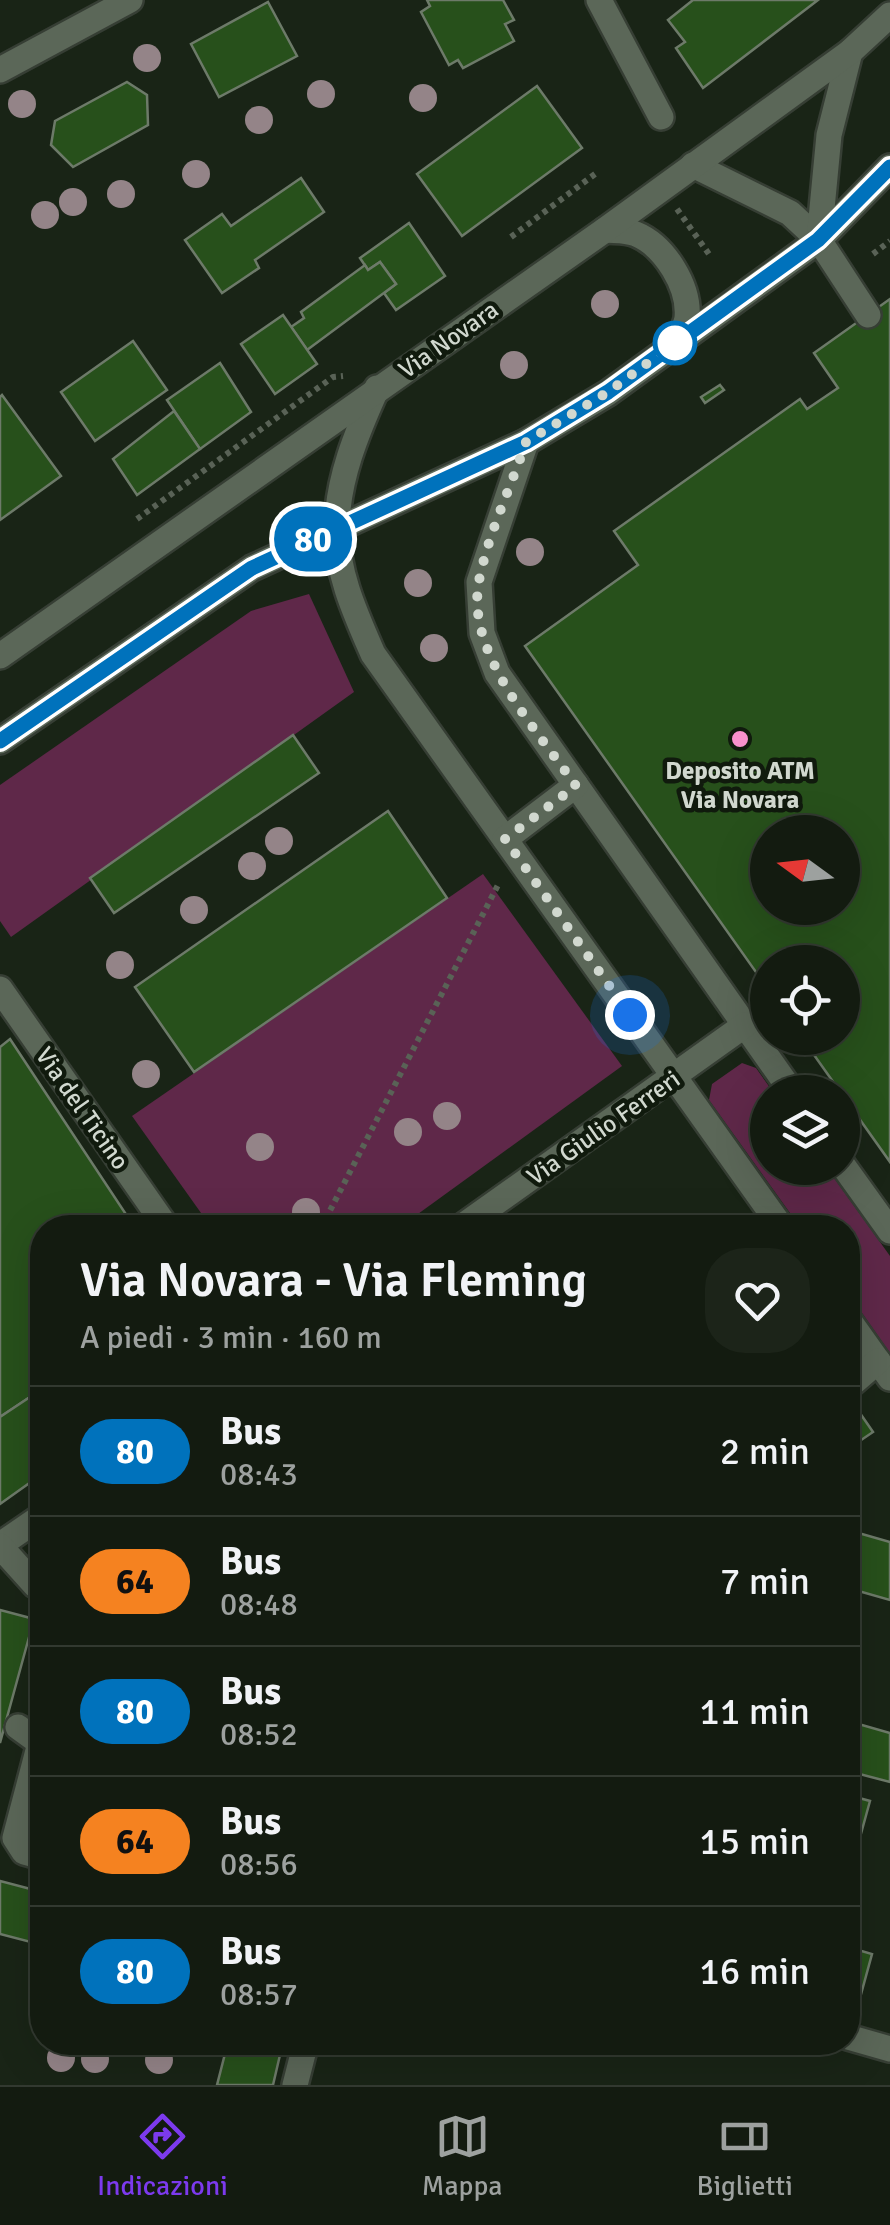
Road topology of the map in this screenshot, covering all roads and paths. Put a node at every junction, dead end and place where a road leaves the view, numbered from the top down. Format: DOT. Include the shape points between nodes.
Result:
graph roads {
  1 [pos="130,0"];
  2 [pos="599,0"];
  3 [pos="890,15"];
  4 [pos="850,52"];
  5 [pos="0,70"];
  6 [pos="661,117"];
  7 [pos="693,165"];
  8 [pos="600,171"];
  9 [pos="888,174"];
  10 [pos="671,200"];
  11 [pos="605,230"];
  12 [pos="511,237"];
  13 [pos="818,240"];
  14 [pos="890,241"];
  15 [pos="874,254"];
  16 [pos="711,257"];
  17 [pos="868,316"];
  18 [pos="679,340"];
  19 [pos="376,388"];
  20 [pos="526,442"];
  21 [pos="337,528"];
  22 [pos="0,656"];
  23 [pos="0,742"];
  24 [pos="576,786"];
  25 [pos="505,839"];
  26 [pos="502,877"];
  27 [pos="0,989"];
  28 [pos="744,1026"];
  29 [pos="780,1075"];
  30 [pos="674,1076"];
  31 [pos="857,1185"];
  32 [pos="158,1215"];
  33 [pos="329,1215"];
  34 [pos="478,1215"];
  35 [pos="773,1215"];
  36 [pos="890,1230"];
  37 [pos="860,1336"];
  38 [pos="884,1370"];
  39 [pos="860,1381"];
  40 [pos="30,1524"];
  41 [pos="0,1545"];
  42 [pos="30,1579"];
  43 [pos="18,1727"];
  44 [pos="30,1736"];
  45 [pos="30,1781"];
  46 [pos="30,1854"];
  47 [pos="860,2040"];
  48 [pos="890,2049"];
  49 [pos="303,2055"];
  50 [pos="296,2085"];
  1 -- 5 [label="street"];
  2 -- 6 [label="street"];
  3 -- 4 [label="street, Via Novara"];
  4 -- 7 [label="street, Via Novara"];
  4 -- 13 [label="street" via="833,116"];
  7 -- 11 [label="street, Via Novara"];
  7 -- 13 [label="street" via="790,213"];
  8 -- 12 [label="path"];
  9 -- 13 [label="street"];
  10 -- 16 [label="path"];
  11 -- 18 [label="street" via="641,236 668,260 684,292 687,318"];
  11 -- 19 [label="street, Via Novara"];
  13 -- 17 [label="street"];
  13 -- 18 [label="street"];
  14 -- 15 [label="path"];
  18 -- 20 [label="street"];
  19 -- 21 [label="street" via="352,445"];
  19 -- 22 [label="street, Via Novara"];
  20 -- 21 [label="street"];
  20 -- 24 [label="street" via="479,582 480,620 498,673"];
  21 -- 23 [label="street" via="252,568"];
  21 -- 25 [label="street" via="345,582 373,654"];
  24 -- 25 [label="street"];
  24 -- 28 [label="street"];
  25 -- 30 [label="street"];
  26 -- 33 [label="path"];
  27 -- 32 [label="street, Via del Ticino"];
  28 -- 29 [label="street"];
  28 -- 30 [label="street, Via Giulio Ferreri"];
  30 -- 34 [label="street, Via Giulio Ferreri"];
  30 -- 35 [label="street"];
  31 -- 36 [label="street"];
  37 -- 38 [label="street"];
  38 -- 39 [label="street"];
  40 -- 41 [label="street"];
  41 -- 42 [label="street"];
  43 -- 44 [label="street"];
  45 -- 46 [label="street" via="15,1838"];
  47 -- 48 [label="street"];
  49 -- 50 [label="street"];
}
